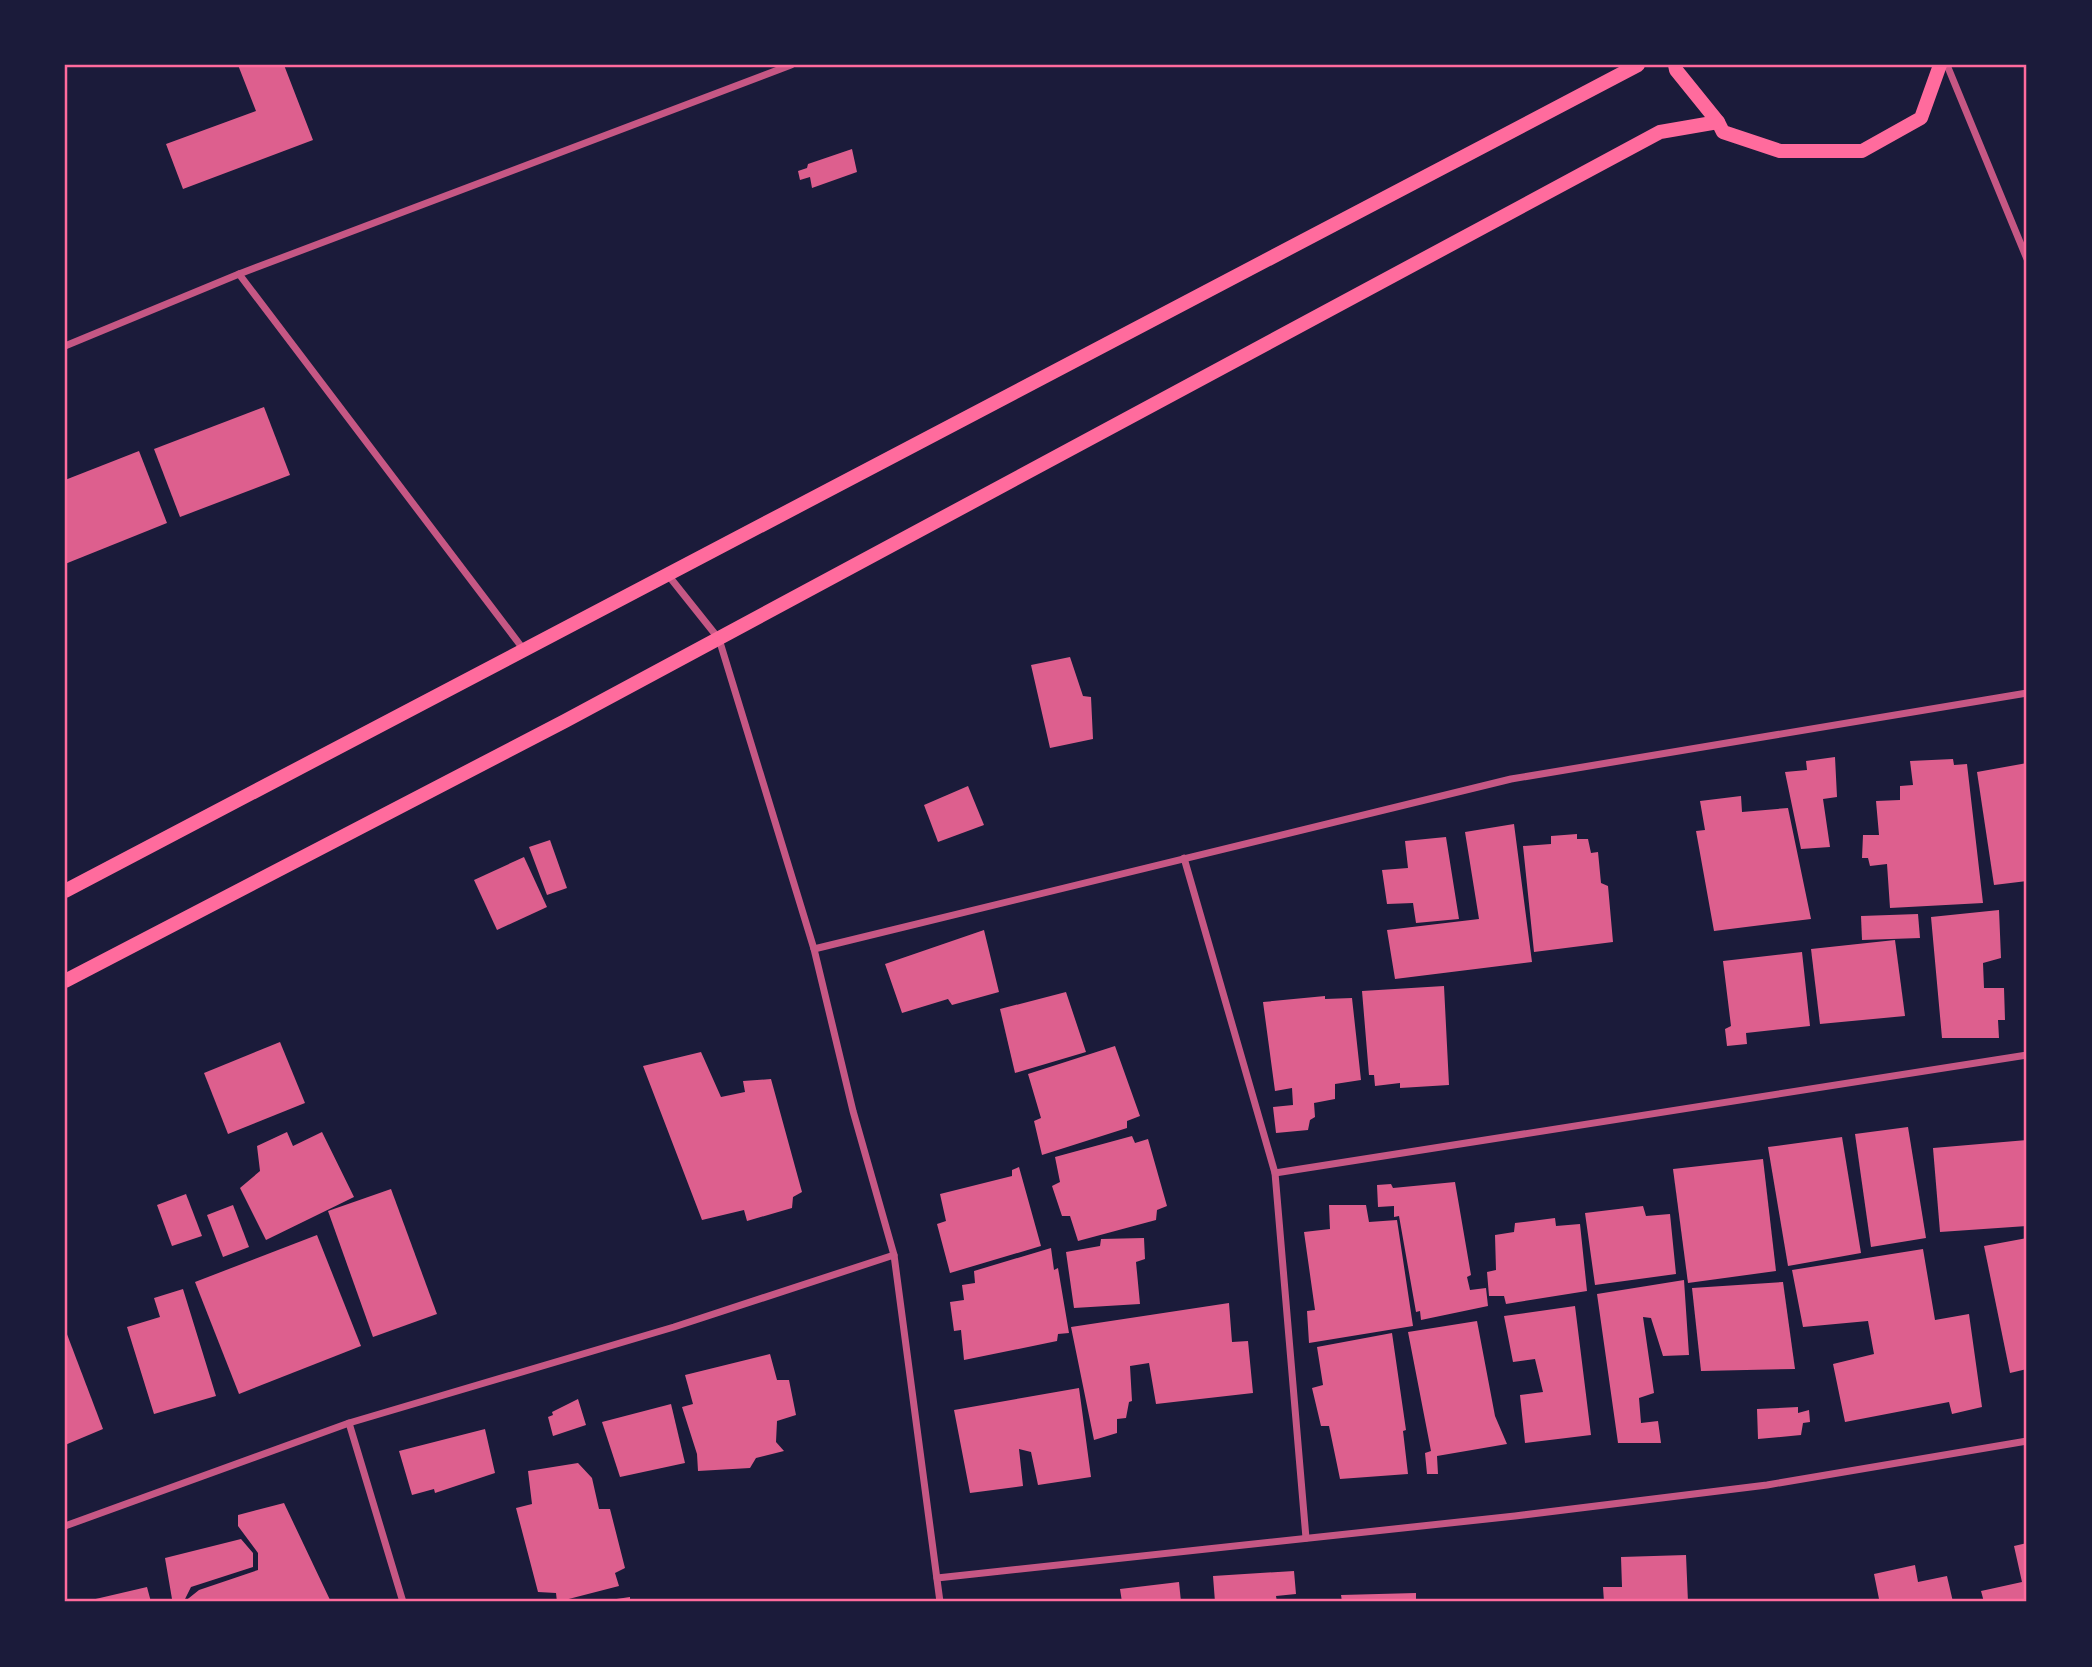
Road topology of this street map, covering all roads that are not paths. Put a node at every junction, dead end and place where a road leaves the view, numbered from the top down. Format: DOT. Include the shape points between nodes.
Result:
graph roads {
  1 [pos="791,65"];
  2 [pos="1638,65"];
  3 [pos="1675,65"];
  4 [pos="1940,65"];
  5 [pos="1947,65"];
  6 [pos="1718,122"];
  7 [pos="2027,259"];
  8 [pos="239,274"];
  9 [pos="65,346"];
  10 [pos="667,575"];
  11 [pos="719,639"];
  12 [pos="524,650"];
  13 [pos="2027,693"];
  14 [pos="1184,858"];
  15 [pos="65,891"];
  16 [pos="814,950"];
  17 [pos="65,981"];
  18 [pos="2027,1055"];
  19 [pos="1275,1173"];
  20 [pos="894,1255"];
  21 [pos="349,1423"];
  22 [pos="2027,1441"];
  23 [pos="65,1526"];
  24 [pos="1306,1538"];
  25 [pos="937,1578"];
  26 [pos="403,1602"];
  27 [pos="940,1602"];
  1 -- 8 [label="street"];
  2 -- 10 [label="main road"];
  3 -- 6 [label="main road"];
  4 -- 6 [label="main road" via="1921,118 1862,151 1780,151 1723,132"];
  5 -- 7 [label="street"];
  6 -- 11 [label="main road" via="1660,132"];
  8 -- 9 [label="street"];
  8 -- 12 [label="street"];
  10 -- 11 [label="street"];
  10 -- 12 [label="main road"];
  11 -- 16 [label="street"];
  11 -- 17 [label="main road"];
  12 -- 15 [label="main road"];
  13 -- 14 [label="street" via="1511,779"];
  14 -- 16 [label="street"];
  14 -- 19 [label="street"];
  16 -- 20 [label="street"];
  18 -- 19 [label="street"];
  19 -- 24 [label="street"];
  20 -- 21 [label="street" via="674,1327"];
  20 -- 25 [label="street"];
  21 -- 23 [label="street"];
  21 -- 26 [label="street"];
  22 -- 24 [label="street" via="1767,1485"];
  24 -- 25 [label="street"];
  25 -- 27 [label="street"];
}
